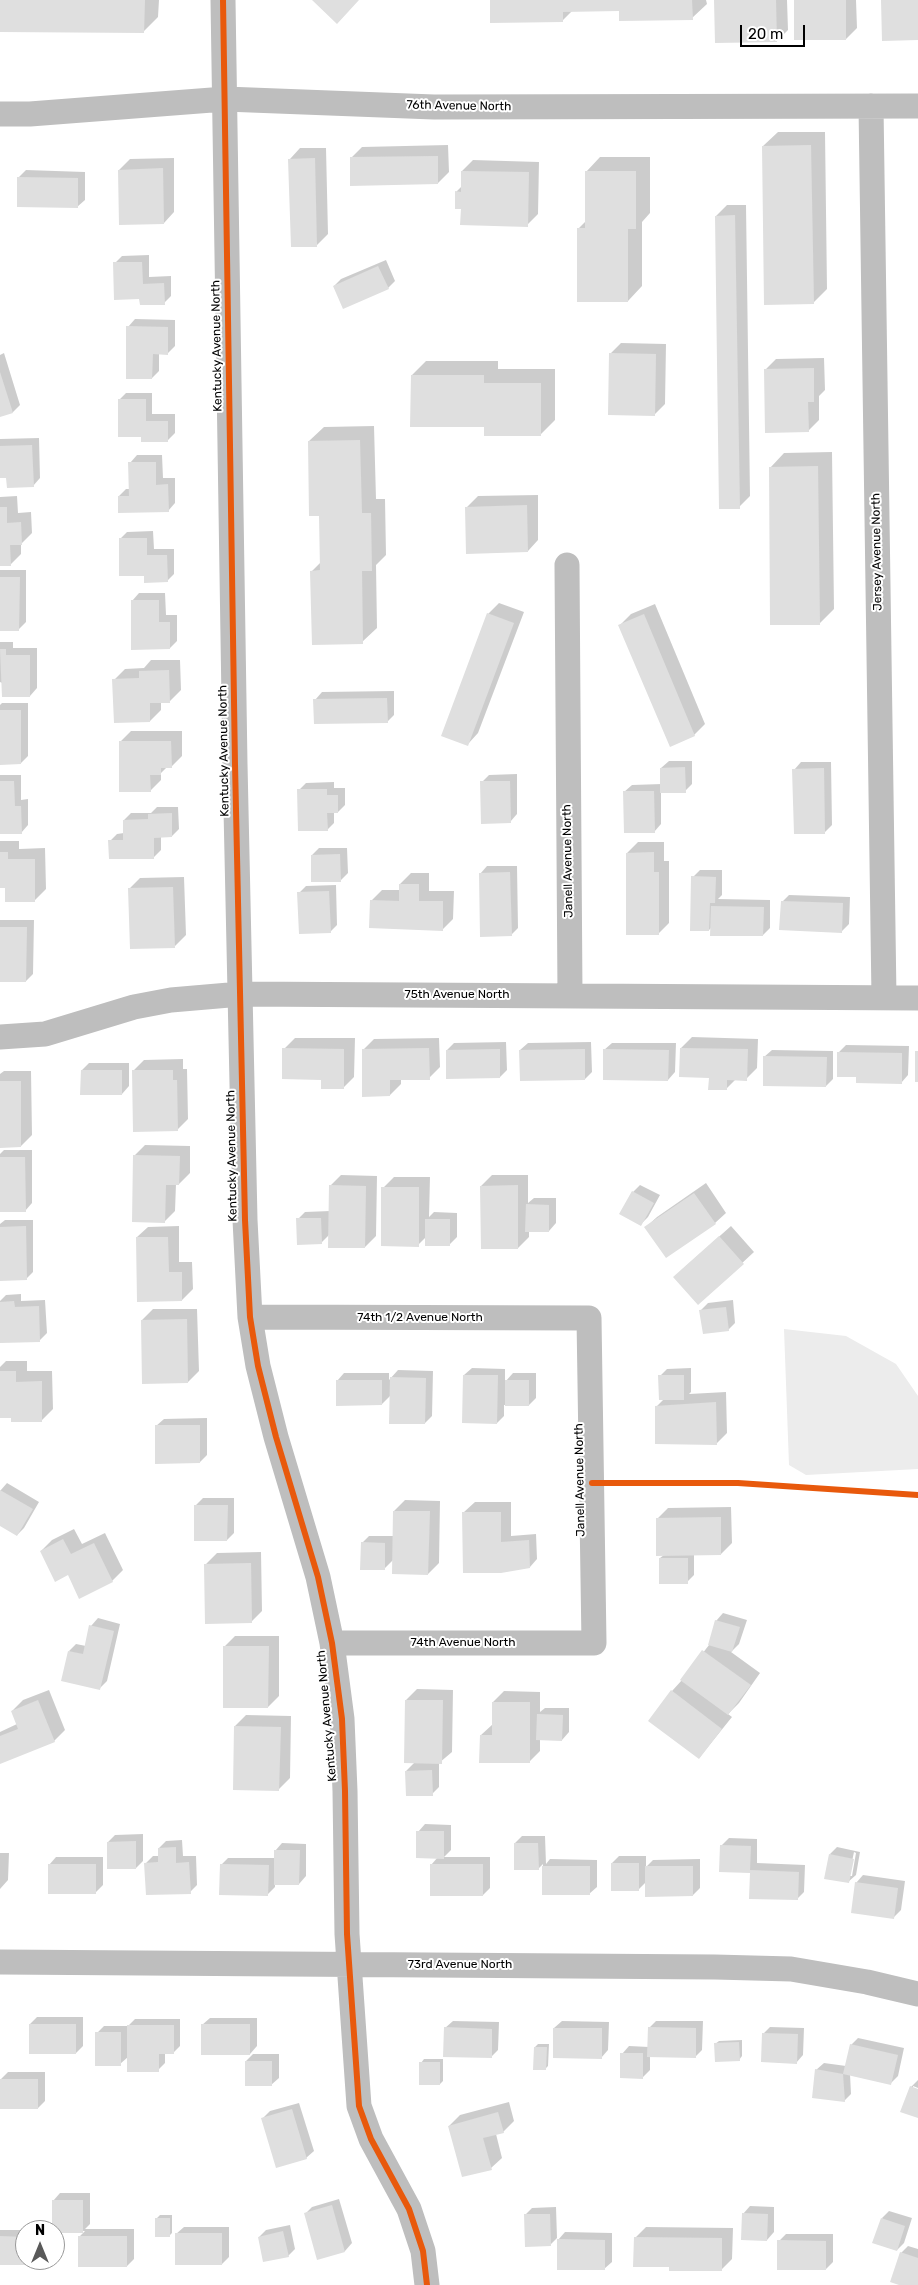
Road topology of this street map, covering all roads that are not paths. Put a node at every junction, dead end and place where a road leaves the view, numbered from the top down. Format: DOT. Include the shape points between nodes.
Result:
graph roads {
  1 [pos="223,0"];
  2 [pos="225,99"];
  3 [pos="871,106"];
  4 [pos="918,106"];
  5 [pos="0,114"];
  6 [pos="567,565"];
  7 [pos="241,994"];
  8 [pos="570,995"];
  9 [pos="884,998"];
  10 [pos="918,998"];
  11 [pos="0,1036"];
  12 [pos="250,1317"];
  13 [pos="590,1318"];
  14 [pos="332,1642"];
  15 [pos="594,1642"];
  16 [pos="0,1962"];
  17 [pos="350,1964"];
  18 [pos="918,1994"];
  19 [pos="427,2285"];
  1 -- 2 [label="street, Kentucky Avenue North"];
  2 -- 3 [label="street, 76th Avenue North" via="434,107"];
  2 -- 5 [label="street, 76th Avenue North"];
  2 -- 7 [label="street, Kentucky Avenue North"];
  3 -- 4 [label="street, 76th Avenue North"];
  3 -- 9 [label="street, Jersey Avenue North"];
  6 -- 8 [label="street, Janell Avenue North"];
  7 -- 8 [label="street, 75th Avenue North"];
  7 -- 11 [label="street, 75th Avenue North" via="171,1000 45,1034"];
  7 -- 12 [label="street, Kentucky Avenue North"];
  8 -- 9 [label="street, 75th Avenue North"];
  9 -- 10 [label="street, 75th Avenue North"];
  12 -- 13 [label="street, 74th 1/2 Avenue North"];
  12 -- 14 [label="street, Kentucky Avenue North" via="258,1366 318,1576"];
  13 -- 15 [label="street, Janell Avenue North"];
  14 -- 15 [label="street, 74th Avenue North"];
  14 -- 17 [label="street, Kentucky Avenue North" via="342,1728"];
  16 -- 17 [label="street, 73rd Avenue North"];
  17 -- 18 [label="street, 73rd Avenue North" via="791,1969"];
  17 -- 19 [label="street, Kentucky Avenue North" via="359,2106 370,2139 409,2209 423,2251"];
}
